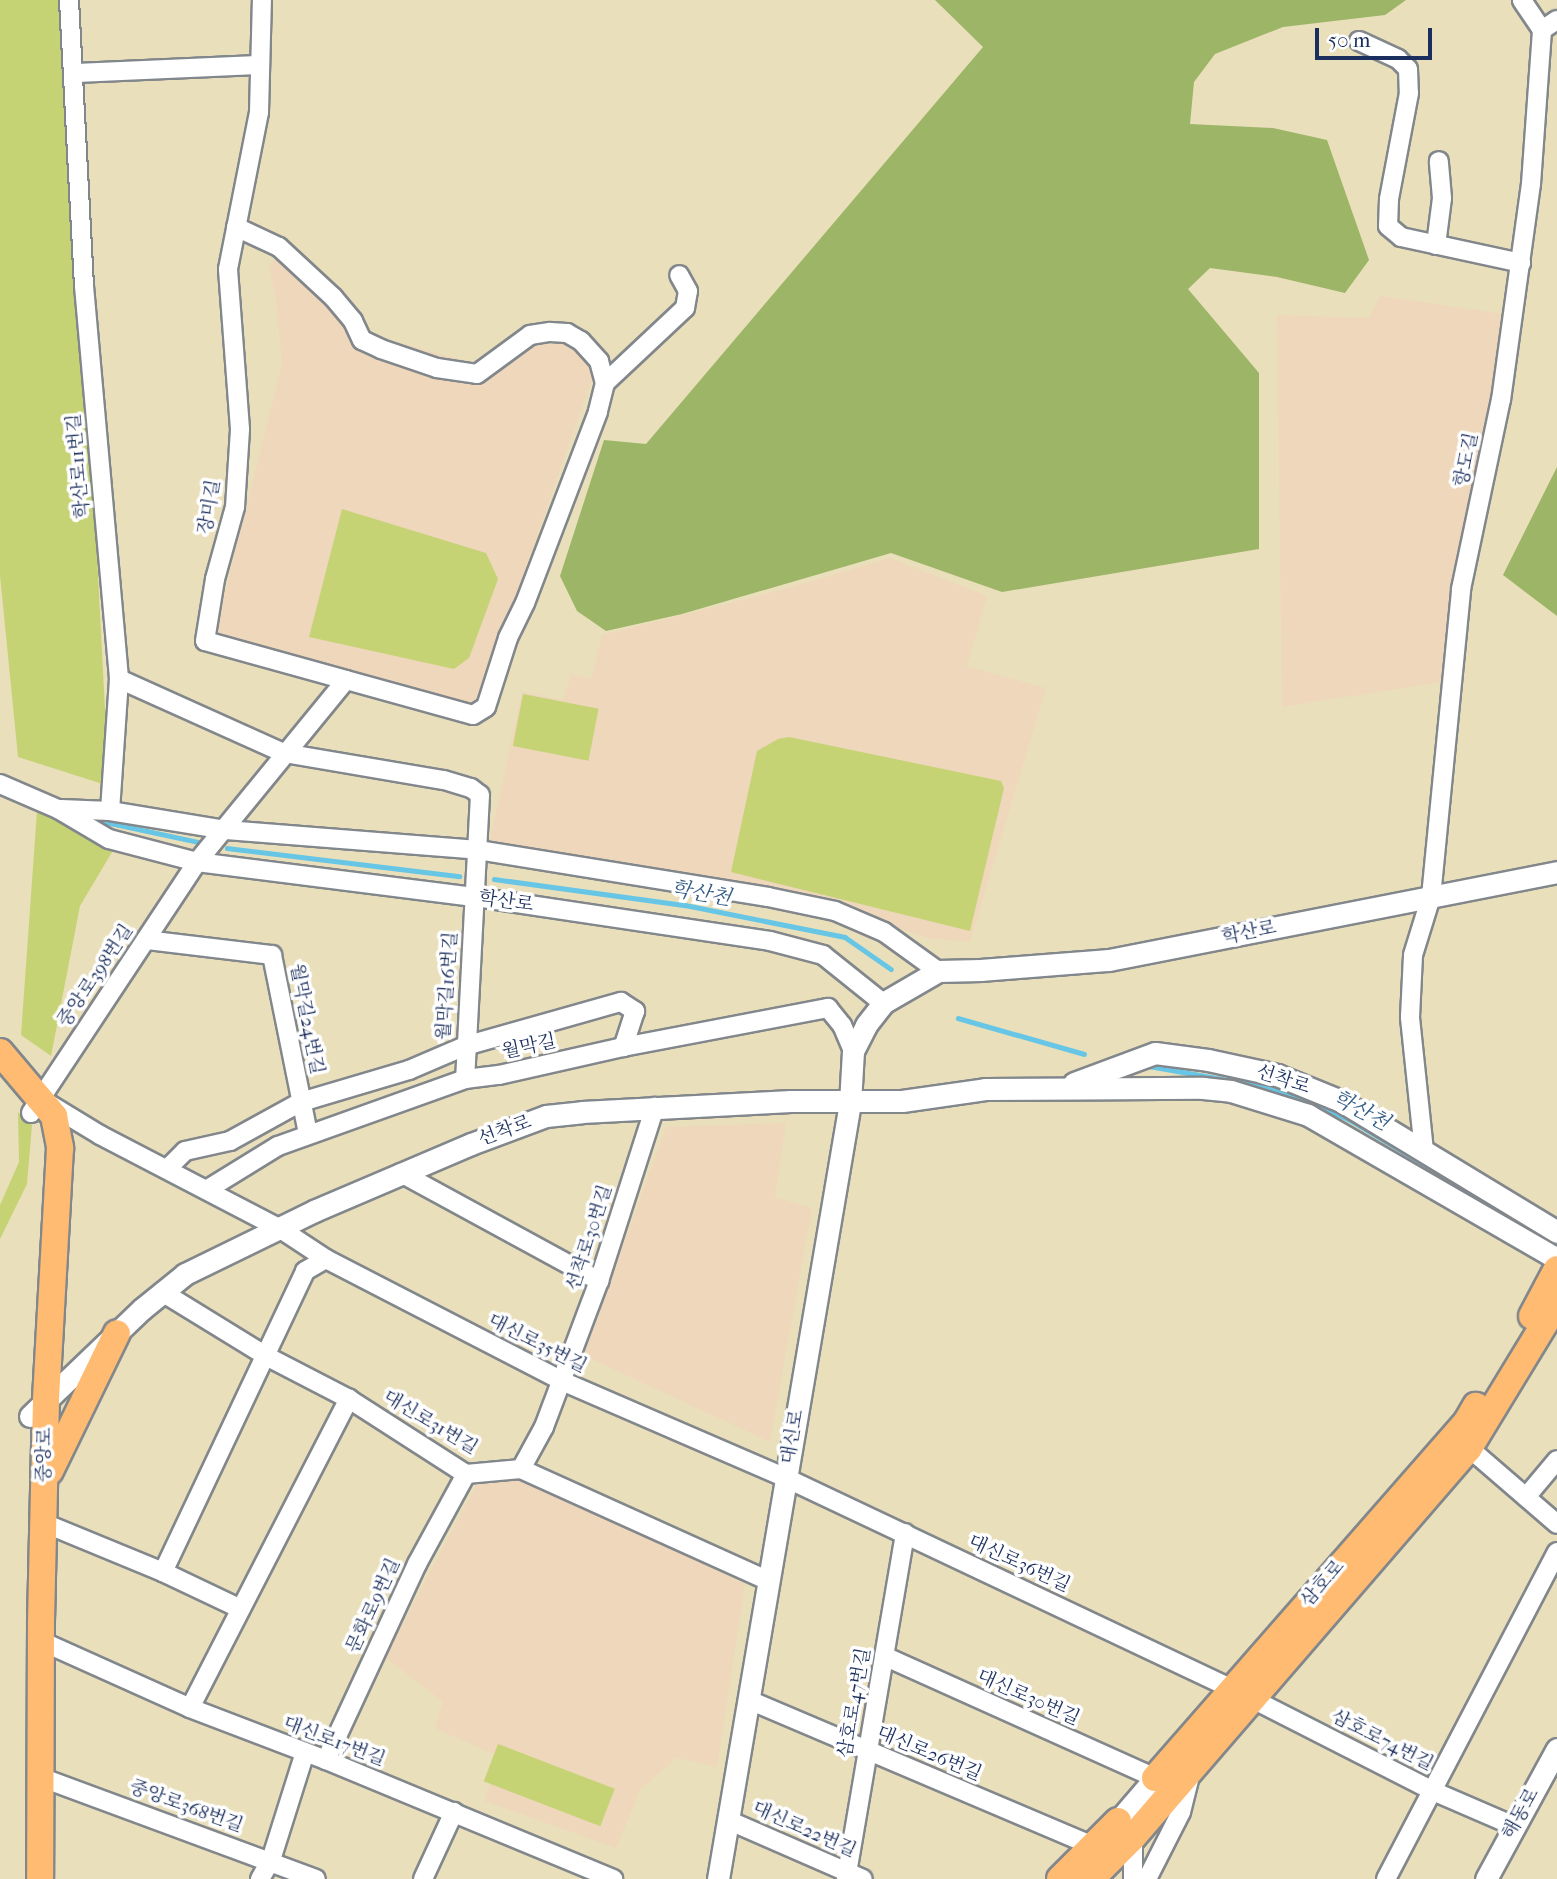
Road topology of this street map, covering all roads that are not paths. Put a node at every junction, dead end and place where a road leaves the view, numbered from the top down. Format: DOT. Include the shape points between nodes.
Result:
graph roads {
  1 [pos="69,0"];
  2 [pos="261,0"];
  3 [pos="1522,0"];
  4 [pos="1557,20"];
  5 [pos="1542,30"];
  6 [pos="1359,41"];
  7 [pos="260,65"];
  8 [pos="74,74"];
  9 [pos="1439,160"];
  10 [pos="236,227"];
  11 [pos="1436,245"];
  12 [pos="1521,263"];
  13 [pos="679,275"];
  14 [pos="605,383"];
  15 [pos="119,679"];
  16 [pos="346,680"];
  17 [pos="284,753"];
  18 [pos="0,784"];
  19 [pos="58,808"];
  20 [pos="110,811"];
  21 [pos="226,830"];
  22 [pos="478,850"];
  23 [pos="197,862"];
  24 [pos="1557,872"];
  25 [pos="476,897"];
  26 [pos="1431,897"];
  27 [pos="146,940"];
  28 [pos="937,971"];
  29 [pos="883,1003"];
  30 [pos="465,1046"];
  31 [pos="623,1047"];
  32 [pos="853,1051"];
  33 [pos="0,1052"];
  34 [pos="0,1079"];
  35 [pos="465,1079"];
  36 [pos="1062,1087"];
  37 [pos="301,1102"];
  38 [pos="850,1103"];
  39 [pos="35,1106"];
  40 [pos="655,1107"];
  41 [pos="308,1133"];
  42 [pos="1424,1151"];
  43 [pos="169,1168"];
  44 [pos="401,1173"];
  45 [pos="208,1189"];
  46 [pos="279,1228"];
  47 [pos="1557,1232"];
  48 [pos="326,1259"];
  49 [pos="1557,1259"];
  50 [pos="1557,1269"];
  51 [pos="599,1281"];
  52 [pos="162,1292"];
  53 [pos="1557,1303"];
  54 [pos="117,1333"];
  55 [pos="266,1356"];
  56 [pos="562,1381"];
  57 [pos="349,1398"];
  58 [pos="38,1409"];
  59 [pos="1469,1448"];
  60 [pos="1557,1460"];
  61 [pos="521,1469"];
  62 [pos="466,1474"];
  63 [pos="786,1478"];
  64 [pos="45,1482"];
  65 [pos="1526,1497"];
  66 [pos="44,1522"];
  67 [pos="1557,1524"];
  68 [pos="905,1533"];
  69 [pos="1557,1552"];
  70 [pos="163,1572"];
  71 [pos="769,1581"];
  72 [pos="241,1609"];
  73 [pos="41,1641"];
  74 [pos="884,1656"];
  75 [pos="1243,1694"];
  76 [pos="748,1700"];
  77 [pos="190,1708"];
  78 [pos="1557,1749"];
  79 [pos="868,1751"];
  80 [pos="304,1752"];
  81 [pos="326,1760"];
  82 [pos="1192,1768"];
  83 [pos="40,1777"];
  84 [pos="1155,1778"];
  85 [pos="1433,1790"];
  86 [pos="454,1812"];
  87 [pos="728,1820"];
  88 [pos="1514,1826"];
  89 [pos="1125,1829"];
  90 [pos="1093,1846"];
  91 [pos="271,1860"];
  92 [pos="585,1874"];
  93 [pos="852,1877"];
  94 [pos="1145,1878"];
  95 [pos="26,1879"];
  96 [pos="40,1879"];
  97 [pos="260,1879"];
  98 [pos="316,1879"];
  99 [pos="423,1879"];
  100 [pos="613,1879"];
  101 [pos="718,1879"];
  102 [pos="1060,1879"];
  103 [pos="1091,1879"];
  104 [pos="1386,1879"];
  105 [pos="1486,1879"];
  1 -- 8 [label="street, 학산로11번길"];
  2 -- 7 [label="street, 장미길"];
  3 -- 5 [label="street"];
  4 -- 5 [label="street"];
  5 -- 12 [label="street, 항도길"];
  6 -- 11 [label="street" via="1398,59 1408,69 1409,93 1388,226 1401,237"];
  7 -- 8 [label="street"];
  7 -- 10 [label="street, 장미길" via="259,112"];
  8 -- 15 [label="street, 학산로11번길" via="85,286"];
  9 -- 11 [label="street" via="1442,198"];
  10 -- 14 [label="street" via="289,255 333,297 362,340 381,349 437,368 477,374 530,335 567,333 599,361"];
  10 -- 16 [label="street, 장미길" via="228,268 240,429 234,507 205,641"];
  11 -- 12 [label="street"];
  12 -- 26 [label="street, 항도길" via="1501,400 1461,589"];
  13 -- 14 [label="street" via="688,291 685,308"];
  14 -- 16 [label="street" via="486,706 473,715"];
  15 -- 17 [label="street"];
  15 -- 20 [label="street, 학산로11번길"];
  16 -- 17 [label="street"];
  17 -- 21 [label="street"];
  17 -- 22 [label="street, 월막길16번길" via="471,788 480,795"];
  18 -- 19 [label="street, 학산로"];
  19 -- 20 [label="street, 학산로"];
  19 -- 23 [label="street, 학산로" via="109,839"];
  20 -- 21 [label="street, 학산로"];
  21 -- 22 [label="street, 학산로"];
  21 -- 23 [label="street"];
  22 -- 25 [label="street, 월막길16번길"];
  22 -- 28 [label="street, 학산로" via="835,911 884,932"];
  23 -- 25 [label="street, 학산로"];
  23 -- 27 [label="street, 중앙로398번길"];
  24 -- 26 [label="street, 학산로"];
  25 -- 29 [label="street, 학산로" via="770,941 823,955"];
  25 -- 30 [label="street, 월막길16번길"];
  26 -- 28 [label="street, 학산로" via="1109,960"];
  26 -- 42 [label="street, 항도길" via="1413,955 1411,1005"];
  27 -- 37 [label="street, 월막길24번길" via="272,955"];
  27 -- 39 [label="street, 중앙로398번길"];
  28 -- 29 [label="street"];
  29 -- 32 [label="street, 대신로"];
  30 -- 31 [label="street" via="621,1002 635,1011"];
  30 -- 35 [label="street, 월막길16번길"];
  30 -- 37 [label="street" via="409,1070"];
  31 -- 32 [label="street, 월막길" via="828,1008 842,1025"];
  31 -- 35 [label="street, 월막길"];
  32 -- 38 [label="street, 대신로"];
  33 -- 39 [label="main road, 중앙로"];
  34 -- 39 [label="main road, 중앙로"];
  35 -- 41 [label="street, 월막길"];
  36 -- 38 [label="street, 선착로" via="985,1089"];
  36 -- 42 [label="street, 선착로" via="1155,1053 1208,1060 1277,1075 1341,1101"];
  36 -- 49 [label="street, 선착로" via="1231,1091 1308,1115"];
  37 -- 41 [label="street, 월막길24번길"];
  37 -- 43 [label="street" via="230,1141 185,1152"];
  38 -- 40 [label="street, 선착로"];
  38 -- 63 [label="street, 대신로"];
  39 -- 43 [label="street, 대신로35번길"];
  39 -- 58 [label="main road, 중앙로" via="48,1154"];
  40 -- 44 [label="street, 선착로" via="547,1116"];
  40 -- 51 [label="street, 선착로30번길"];
  41 -- 45 [label="street, 월막길"];
  42 -- 47 [label="street, 선착로"];
  43 -- 45 [label="street, 대신로35번길"];
  44 -- 46 [label="street, 선착로"];
  44 -- 51 [label="street"];
  45 -- 46 [label="street, 대신로35번길"];
  46 -- 48 [label="street, 대신로35번길"];
  46 -- 52 [label="street, 선착로" via="185,1274"];
  48 -- 55 [label="street" via="305,1271"];
  48 -- 56 [label="street, 대신로35번길"];
  50 -- 75 [label="main road, 삼호로" via="1466,1423"];
  51 -- 56 [label="street, 선착로30번길"];
  52 -- 54 [label="street, 선착로"];
  52 -- 55 [label="street, 대신로31번길"];
  53 -- 59 [label="main road, 삼호로"];
  54 -- 58 [label="street, 선착로"];
  54 -- 64 [label="main road"];
  55 -- 57 [label="street, 대신로31번길"];
  55 -- 70 [label="street"];
  56 -- 61 [label="street, 선착로30번길"];
  56 -- 63 [label="street, 대신로35번길"];
  57 -- 62 [label="street, 대신로31번길"];
  57 -- 72 [label="street"];
  58 -- 64 [label="main road, 중앙로"];
  58 -- 95 [label="main road, 중앙로"];
  59 -- 65 [label="street"];
  59 -- 75 [label="main road, 삼호로"];
  60 -- 65 [label="street"];
  61 -- 62 [label="street, 대신로31번길"];
  61 -- 71 [label="street, 대신로31번길"];
  62 -- 81 [label="street, 문화로9번길" via="417,1564"];
  63 -- 68 [label="street, 대신로36번길"];
  63 -- 71 [label="street, 대신로"];
  64 -- 66 [label="main road, 중앙로"];
  65 -- 67 [label="street"];
  66 -- 70 [label="street"];
  66 -- 73 [label="main road, 중앙로"];
  68 -- 74 [label="street, 삼호로47번길"];
  68 -- 75 [label="street, 대신로36번길"];
  69 -- 85 [label="street"];
  70 -- 72 [label="street"];
  71 -- 76 [label="street, 대신로"];
  72 -- 77 [label="street"];
  73 -- 77 [label="street, 대신로17번길"];
  73 -- 83 [label="main road, 중앙로"];
  74 -- 79 [label="street, 삼호로47번길"];
  74 -- 84 [label="street, 대신로30번길"];
  75 -- 82 [label="main road, 삼호로"];
  75 -- 84 [label="main road, 삼호로"];
  75 -- 85 [label="street, 삼호로74번길"];
  76 -- 79 [label="street, 대신로26번길"];
  76 -- 87 [label="street, 대신로"];
  77 -- 80 [label="street, 대신로17번길"];
  78 -- 88 [label="street, 해동로"];
  79 -- 90 [label="street, 대신로26번길"];
  79 -- 93 [label="street, 삼호로47번길"];
  80 -- 81 [label="street, 대신로17번길"];
  80 -- 91 [label="street"];
  81 -- 86 [label="street, 대신로17번길"];
  82 -- 89 [label="main road, 삼호로"];
  82 -- 94 [label="street" via="1181,1812"];
  83 -- 91 [label="street, 중앙로368번길"];
  83 -- 96 [label="main road, 중앙로"];
  84 -- 89 [label="street, 삼호로"];
  85 -- 88 [label="street, 삼호로74번길"];
  85 -- 104 [label="street"];
  86 -- 92 [label="street, 대신로17번길"];
  86 -- 99 [label="street"];
  87 -- 93 [label="street, 대신로22번길"];
  87 -- 101 [label="street, 대신로"];
  88 -- 105 [label="street, 해동로"];
  89 -- 90 [label="main road, 삼호로"];
  89 -- 94 [label="street"];
  89 -- 103 [label="main road, 삼호로"];
  90 -- 102 [label="main road, 삼호로"];
  91 -- 97 [label="street"];
  91 -- 98 [label="street, 중앙로368번길"];
  92 -- 100 [label="street, 대신로17번길"];
}
